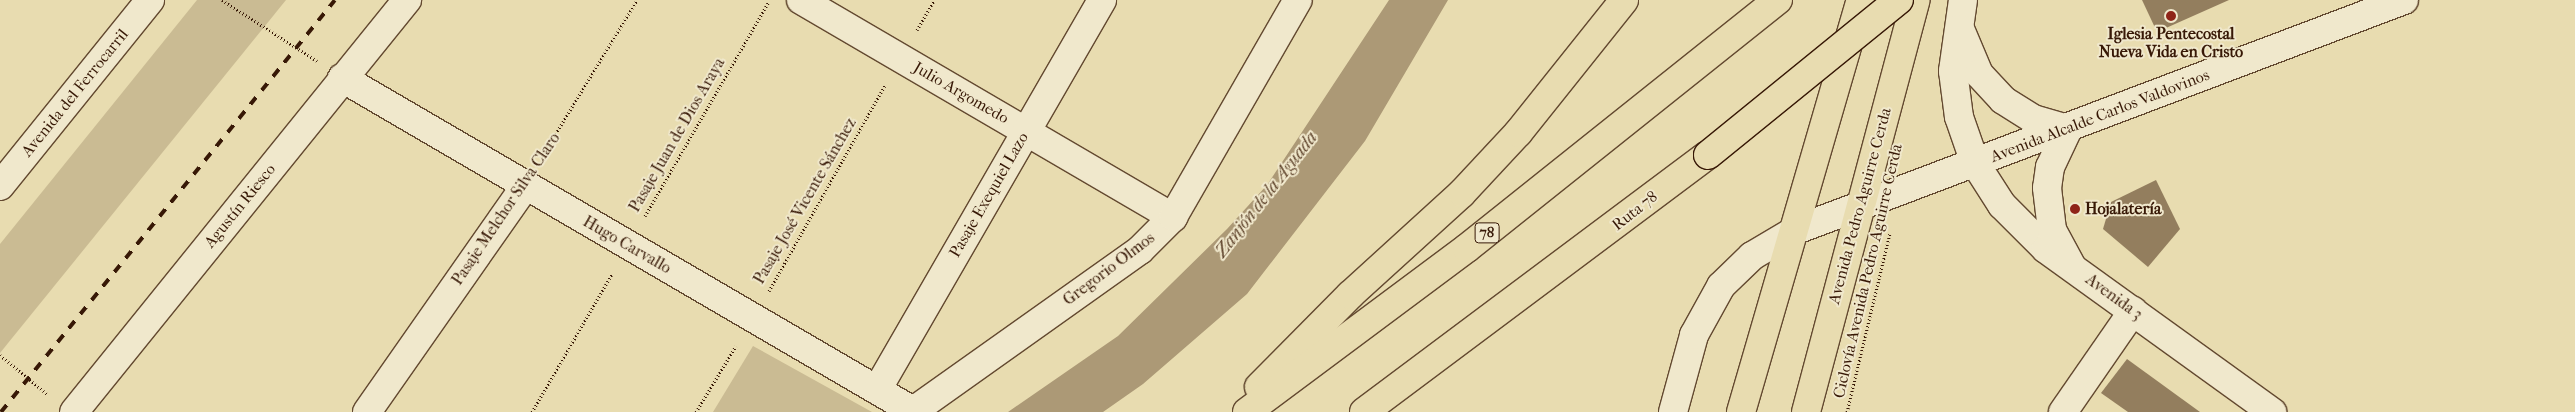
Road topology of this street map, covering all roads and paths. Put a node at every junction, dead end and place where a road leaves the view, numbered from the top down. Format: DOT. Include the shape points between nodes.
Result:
graph roads {
  1 [pos="150,0"];
  2 [pos="222,0"];
  3 [pos="406,0"];
  4 [pos="637,0"];
  5 [pos="769,0"];
  6 [pos="801,0"];
  7 [pos="934,0"];
  8 [pos="1102,0"];
  9 [pos="1298,0"];
  10 [pos="1624,0"];
  11 [pos="1778,0"];
  12 [pos="1861,0"];
  13 [pos="1899,0"];
  14 [pos="1916,0"];
  15 [pos="2404,0"];
  16 [pos="1961,12"];
  17 [pos="901,58"];
  18 [pos="342,78"];
  19 [pos="2068,129"];
  20 [pos="1026,131"];
  21 [pos="1976,163"];
  22 [pos="0,186"];
  23 [pos="524,186"];
  24 [pos="1900,191"];
  25 [pos="1858,206"];
  26 [pos="1173,217"];
  27 [pos="1796,230"];
  28 [pos="628,245"];
  29 [pos="2072,267"];
  30 [pos="2133,311"];
  31 [pos="753,318"];
  32 [pos="0,355"];
  33 [pos="877,390"];
  34 [pos="65,406"];
  35 [pos="912,411"];
  36 [pos="367,412"];
  37 [pos="532,412"];
  38 [pos="696,412"];
  39 [pos="1237,412"];
  40 [pos="1247,412"];
  41 [pos="1364,412"];
  42 [pos="1673,412"];
  43 [pos="1741,412"];
  44 [pos="1806,412"];
  45 [pos="1847,412"];
  46 [pos="2063,412"];
  47 [pos="2272,412"];
  1 -- 22 [label="street, Avenida del Ferrocarril"];
  2 -- 18 [label="path"];
  3 -- 18 [label="street, Agustín Riesco"];
  4 -- 23 [label="path, Pasaje Melchor Silva Claro"];
  5 -- 28 [label="path, Pasaje Juan de Dios Araya"];
  6 -- 17 [label="street, Julio Argomedo"];
  7 -- 17 [label="path, Pasaje José Vicente Sánchez"];
  8 -- 20 [label="street, Pasaje Exequiel Lazo"];
  9 -- 26 [label="street, Gregorio Olmos"];
  10 -- 39 [label="main road" via="1566,76 1468,186 1315,330"];
  11 -- 40 [label="main road, 78" via="1475,242"];
  12 -- 27 [label="main road"];
  13 -- 41 [label="main road, Ruta 78, bridge" via="1708,155"];
  14 -- 25 [label="main road, Avenida Pedro Aguirre Cerda"];
  15 -- 19 [label="street, Avenida Alcalde Carlos Valdovinos"];
  16 -- 19 [label="street" via="1979,74 2003,100 2033,119"];
  16 -- 21 [label="street, Avenida 3" via="1954,94"];
  17 -- 20 [label="street, Julio Argomedo"];
  17 -- 31 [label="path, Pasaje José Vicente Sánchez"];
  18 -- 23 [label="street, Hugo Carvallo"];
  18 -- 34 [label="street, Agustín Riesco"];
  19 -- 21 [label="street, Avenida Alcalde Carlos Valdovinos"];
  19 -- 29 [label="street" via="2050,167 2047,188 2052,230"];
  20 -- 26 [label="street, Julio Argomedo"];
  20 -- 33 [label="street, Pasaje Exequiel Lazo"];
  21 -- 24 [label="street, Avenida Alcalde Carlos Valdovinos"];
  21 -- 29 [label="street, Avenida 3" via="2002,205 2023,229"];
  23 -- 28 [label="street, Hugo Carvallo"];
  23 -- 36 [label="street, Pasaje Melchor Silva Claro"];
  24 -- 25 [label="street, Avenida Alcalde Carlos Valdovinos"];
  24 -- 45 [label="path, Ciclovía Avenida Pedro Aguirre Cerda"];
  25 -- 27 [label="street, Avenida Alcalde Carlos Valdovinos"];
  25 -- 44 [label="main road, Avenida Pedro Aguirre Cerda"];
  26 -- 35 [label="street, Gregorio Olmos" via="1140,250"];
  27 -- 42 [label="street" via="1752,256 1721,286 1694,335"];
  27 -- 43 [label="main road"];
  28 -- 31 [label="street, Hugo Carvallo"];
  28 -- 37 [label="path, Pasaje Juan de Dios Araya"];
  29 -- 30 [label="street, Avenida 3"];
  30 -- 46 [label="street"];
  30 -- 47 [label="street, Avenida 3"];
  31 -- 33 [label="street, Hugo Carvallo"];
  31 -- 38 [label="path, Pasaje José Vicente Sánchez"];
  32 -- 34 [label="path"];
  33 -- 35 [label="street, Hugo Carvallo"];
}
